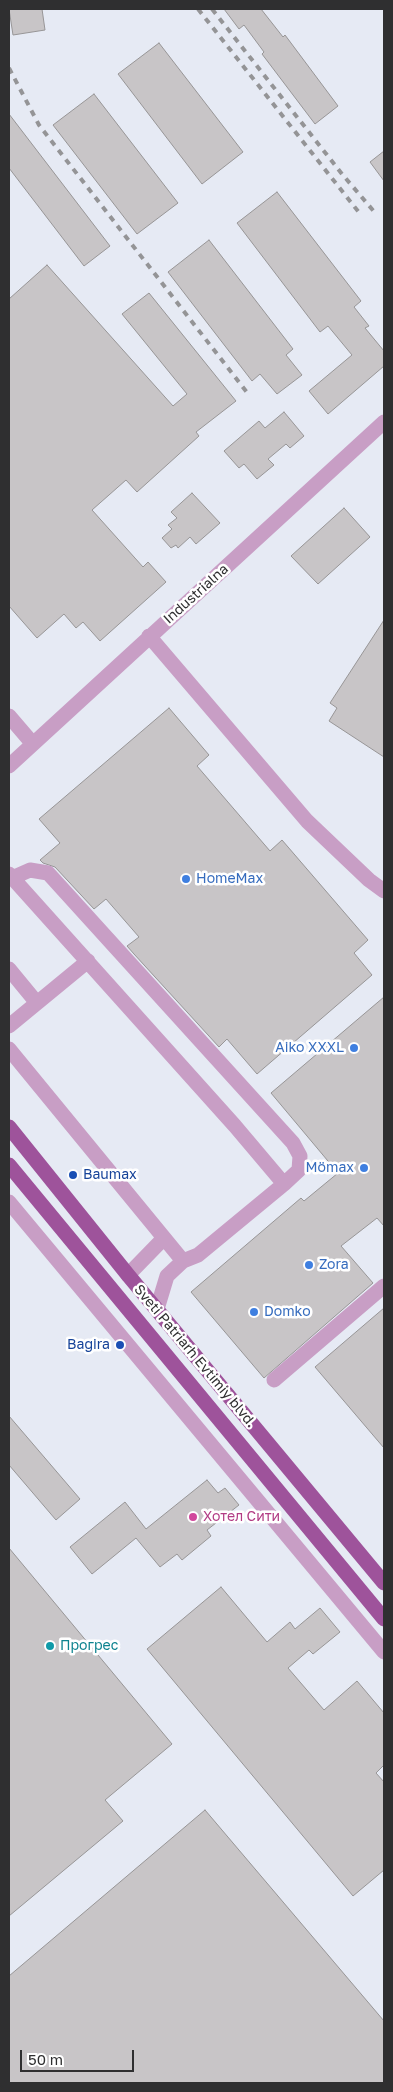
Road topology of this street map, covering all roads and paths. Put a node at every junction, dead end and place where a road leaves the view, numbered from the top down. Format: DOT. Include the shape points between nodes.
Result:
graph roads {
  1 [pos="384,422"];
  2 [pos="149,636"];
  3 [pos="9,716"];
  4 [pos="33,744"];
  5 [pos="9,766"];
  6 [pos="11,876"];
  7 [pos="384,891"];
  8 [pos="88,961"];
  9 [pos="9,969"];
  10 [pos="37,1003"];
  11 [pos="9,1026"];
  12 [pos="9,1049"];
  13 [pos="9,1127"];
  14 [pos="9,1165"];
  15 [pos="284,1184"];
  16 [pos="9,1202"];
  17 [pos="164,1238"];
  18 [pos="183,1261"];
  19 [pos="128,1275"];
  20 [pos="384,1286"];
  21 [pos="157,1310"];
  22 [pos="274,1380"];
  23 [pos="384,1583"];
  24 [pos="384,1619"];
  25 [pos="384,1652"];
  1 -- 2 [label="street, Industrialna"];
  2 -- 4 [label="street, Industrialna"];
  2 -- 7 [label="street" via="307,821"];
  3 -- 4 [label="street"];
  4 -- 5 [label="street, Industrialna"];
  6 -- 8 [label="street"];
  6 -- 15 [label="street" via="30,870 48,873 294,1142 300,1156 299,1170"];
  8 -- 10 [label="street"];
  8 -- 15 [label="street"];
  9 -- 10 [label="street"];
  10 -- 11 [label="street"];
  12 -- 17 [label="street"];
  13 -- 19 [label="main road, Sveti Patriarh Evtimiy blvd."];
  14 -- 24 [label="main road, Sveti Patriarh Evtimiy blvd."];
  15 -- 18 [label="street" via="198,1255"];
  16 -- 25 [label="street"];
  17 -- 18 [label="street"];
  17 -- 19 [label="street"];
  18 -- 21 [label="street" via="167,1276"];
  19 -- 21 [label="main road, Sveti Patriarh Evtimiy blvd."];
  20 -- 22 [label="street"];
  21 -- 23 [label="main road, Sveti Patriarh Evtimiy blvd."];
}
